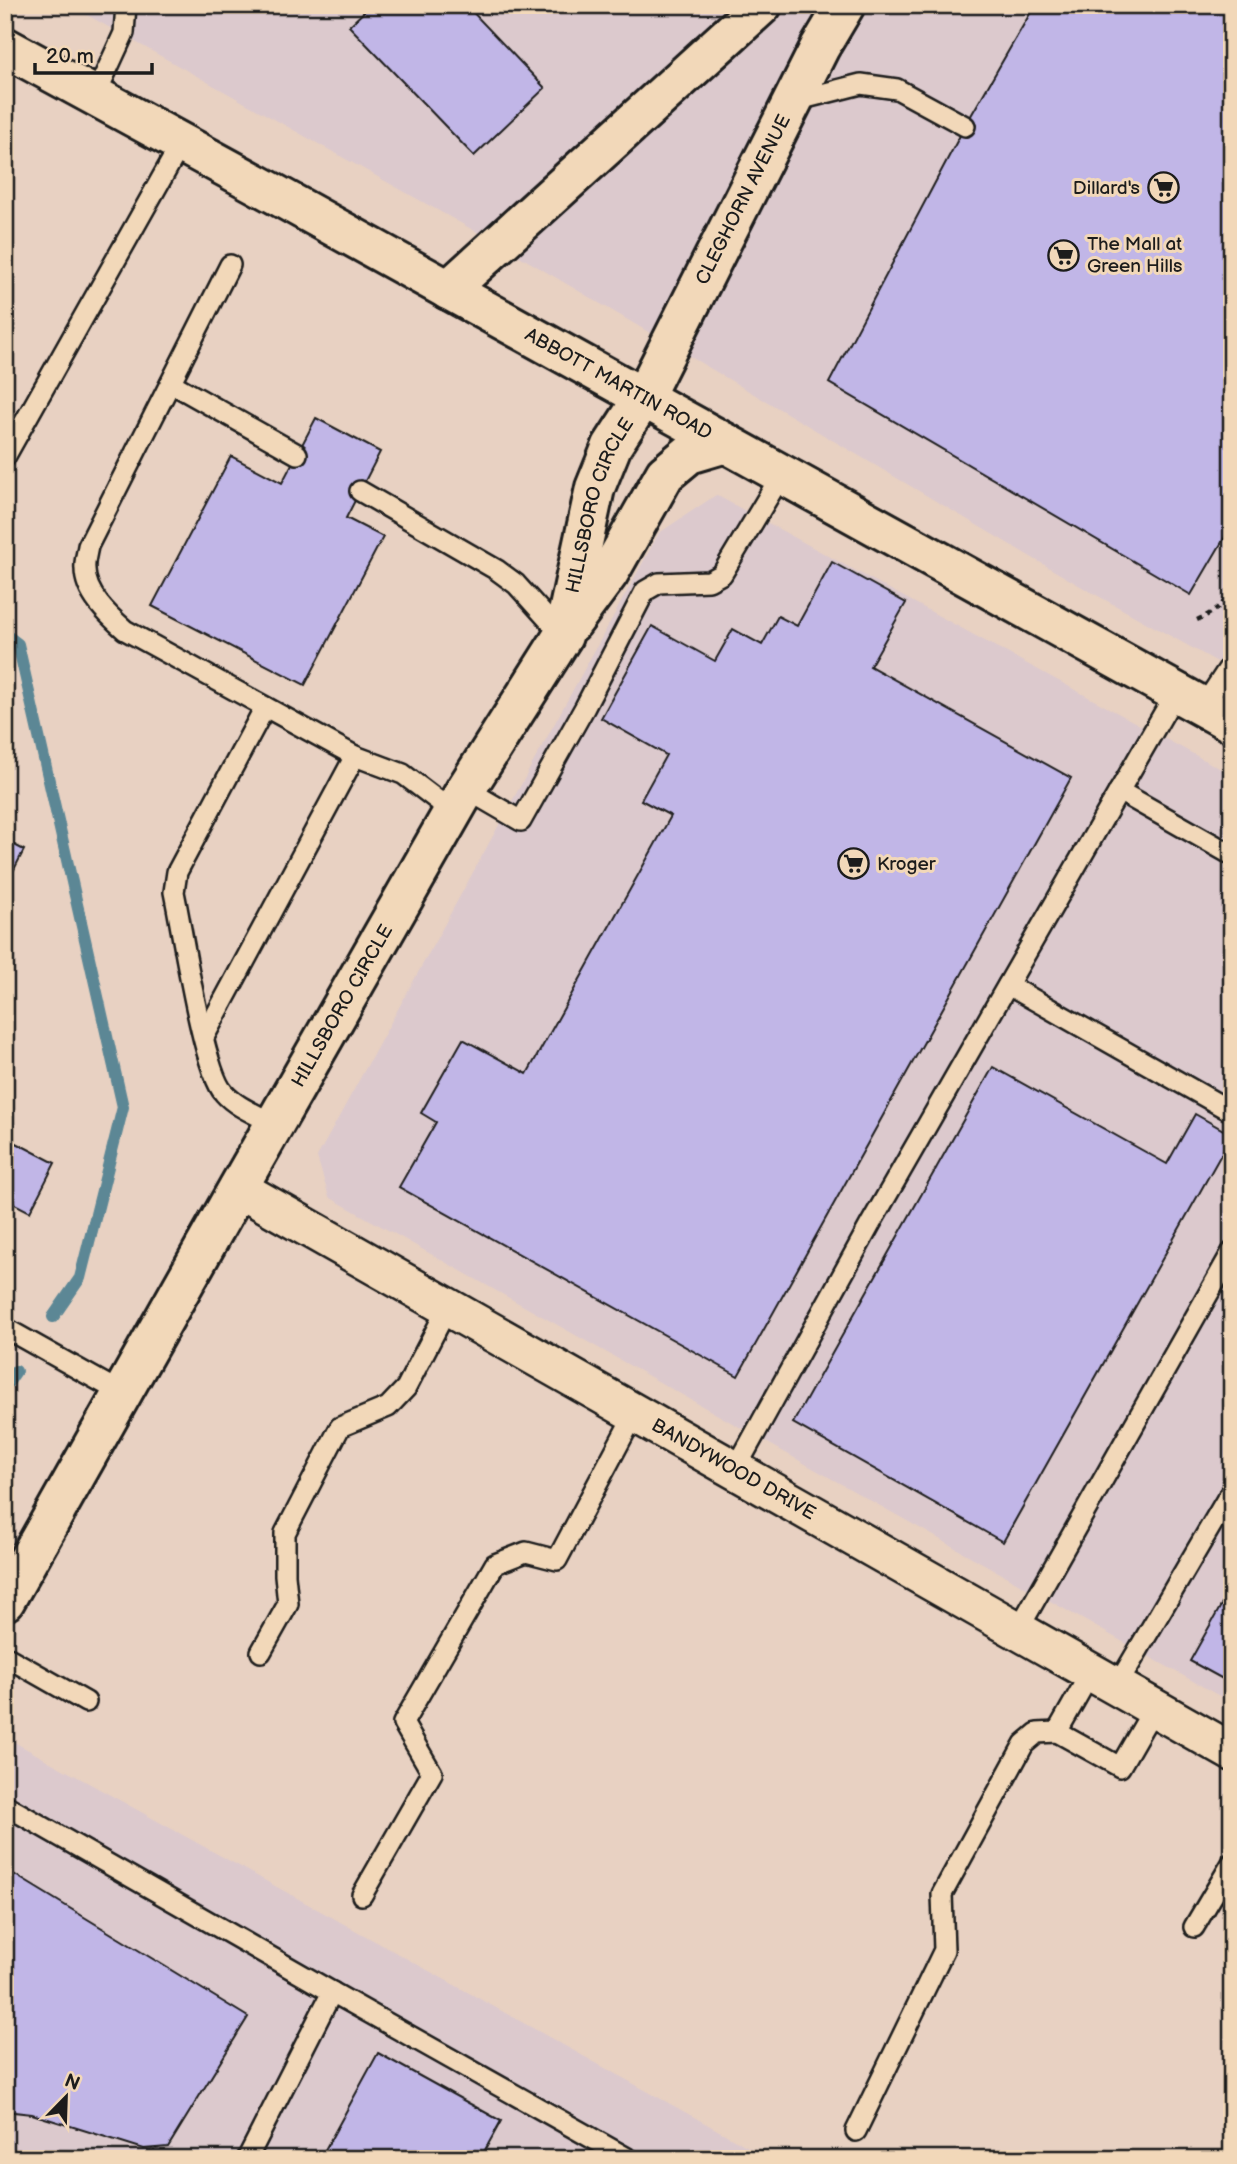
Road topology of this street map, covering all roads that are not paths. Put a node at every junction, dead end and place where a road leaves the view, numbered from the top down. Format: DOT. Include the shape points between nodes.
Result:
graph roads {
  1 [pos="126,5"];
  2 [pos="762,5"];
  3 [pos="845,5"];
  4 [pos="5,47"];
  5 [pos="95,96"];
  6 [pos="793,101"];
  7 [pos="965,126"];
  8 [pos="182,142"];
  9 [pos="230,265"];
  10 [pos="448,290"];
  11 [pos="171,383"];
  12 [pos="643,398"];
  13 [pos="726,443"];
  14 [pos="297,454"];
  15 [pos="5,457"];
  16 [pos="782,474"];
  17 [pos="360,491"];
  18 [pos="563,636"];
  19 [pos="1232,663"];
  20 [pos="265,707"];
  21 [pos="1204,707"];
  22 [pos="355,756"];
  23 [pos="1119,791"];
  24 [pos="460,800"];
  25 [pos="1232,855"];
  26 [pos="1007,985"];
  27 [pos="204,1037"];
  28 [pos="1232,1112"];
  29 [pos="274,1124"];
  30 [pos="237,1188"];
  31 [pos="1232,1252"];
  32 [pos="447,1307"];
  33 [pos="5,1328"];
  34 [pos="123,1394"];
  35 [pos="635,1413"];
  36 [pos="735,1470"];
  37 [pos="1232,1490"];
  38 [pos="5,1601"];
  39 [pos="1018,1630"];
  40 [pos="261,1652"];
  41 [pos="5,1656"];
  42 [pos="1104,1679"];
  43 [pos="86,1702"];
  44 [pos="1154,1707"];
  45 [pos="1057,1732"];
  46 [pos="1232,1752"];
  47 [pos="5,1805"];
  48 [pos="1232,1863"];
  49 [pos="362,1895"];
  50 [pos="1194,1927"];
  51 [pos="332,1992"];
  52 [pos="856,2131"];
  53 [pos="247,2159"];
  54 [pos="629,2159"];
  1 -- 5 [label="lane" via="124,33"];
  2 -- 10 [label="street"];
  3 -- 6 [label="street, CLEGHORN AVENUE"];
  4 -- 5 [label="street, ABBOTT MARTIN ROAD"];
  5 -- 8 [label="street, ABBOTT MARTIN ROAD"];
  6 -- 7 [label="lane" via="861,84 897,89"];
  6 -- 12 [label="street, CLEGHORN AVENUE"];
  8 -- 10 [label="street, ABBOTT MARTIN ROAD"];
  8 -- 15 [label="lane"];
  9 -- 11 [label="lane"];
  10 -- 12 [label="street, ABBOTT MARTIN ROAD"];
  11 -- 14 [label="lane"];
  11 -- 20 [label="lane" via="88,546 84,570 104,611 125,629"];
  12 -- 13 [label="street, ABBOTT MARTIN ROAD"];
  12 -- 18 [label="street, HILLSBORO CIRCLE" via="612,446 595,488"];
  13 -- 16 [label="street, ABBOTT MARTIN ROAD"];
  13 -- 18 [label="street" via="689,454 665,474 609,573"];
  16 -- 21 [label="street, ABBOTT MARTIN ROAD"];
  16 -- 24 [label="lane" via="722,574 709,581 659,583 645,591 521,821"];
  17 -- 18 [label="lane" via="498,570"];
  18 -- 24 [label="street, HILLSBORO CIRCLE"];
  19 -- 21 [label="lane"];
  20 -- 22 [label="lane"];
  20 -- 27 [label="lane" via="174,880"];
  21 -- 23 [label="lane"];
  22 -- 24 [label="lane"];
  22 -- 27 [label="lane"];
  23 -- 25 [label="lane"];
  23 -- 26 [label="lane"];
  24 -- 29 [label="street, HILLSBORO CIRCLE"];
  26 -- 28 [label="lane"];
  26 -- 36 [label="lane"];
  27 -- 29 [label="lane" via="215,1082 223,1092"];
  29 -- 30 [label="street, HILLSBORO CIRCLE"];
  30 -- 32 [label="street, BANDYWOOD DRIVE"];
  30 -- 34 [label="street, HILLSBORO CIRCLE"];
  31 -- 39 [label="lane"];
  32 -- 35 [label="street, BANDYWOOD DRIVE"];
  32 -- 40 [label="lane" via="406,1388 388,1407 340,1427 285,1533 288,1604"];
  33 -- 34 [label="lane"];
  34 -- 38 [label="street, HILLSBORO CIRCLE"];
  35 -- 36 [label="street, BANDYWOOD DRIVE"];
  35 -- 49 [label="lane" via="557,1560 526,1552 495,1564 403,1723 432,1773"];
  36 -- 39 [label="street, BANDYWOOD DRIVE"];
  37 -- 42 [label="lane" via="1189,1567"];
  39 -- 42 [label="street, BANDYWOOD DRIVE"];
  41 -- 43 [label="lane"];
  42 -- 44 [label="street, BANDYWOOD DRIVE"];
  42 -- 45 [label="lane"];
  44 -- 45 [label="lane" via="1120,1767"];
  44 -- 46 [label="street, BANDYWOOD DRIVE"];
  45 -- 52 [label="lane" via="1037,1733 1024,1744 942,1894 944,1950"];
  47 -- 51 [label="lane"];
  48 -- 50 [label="lane"];
  51 -- 53 [label="lane"];
  51 -- 54 [label="lane"];
}
